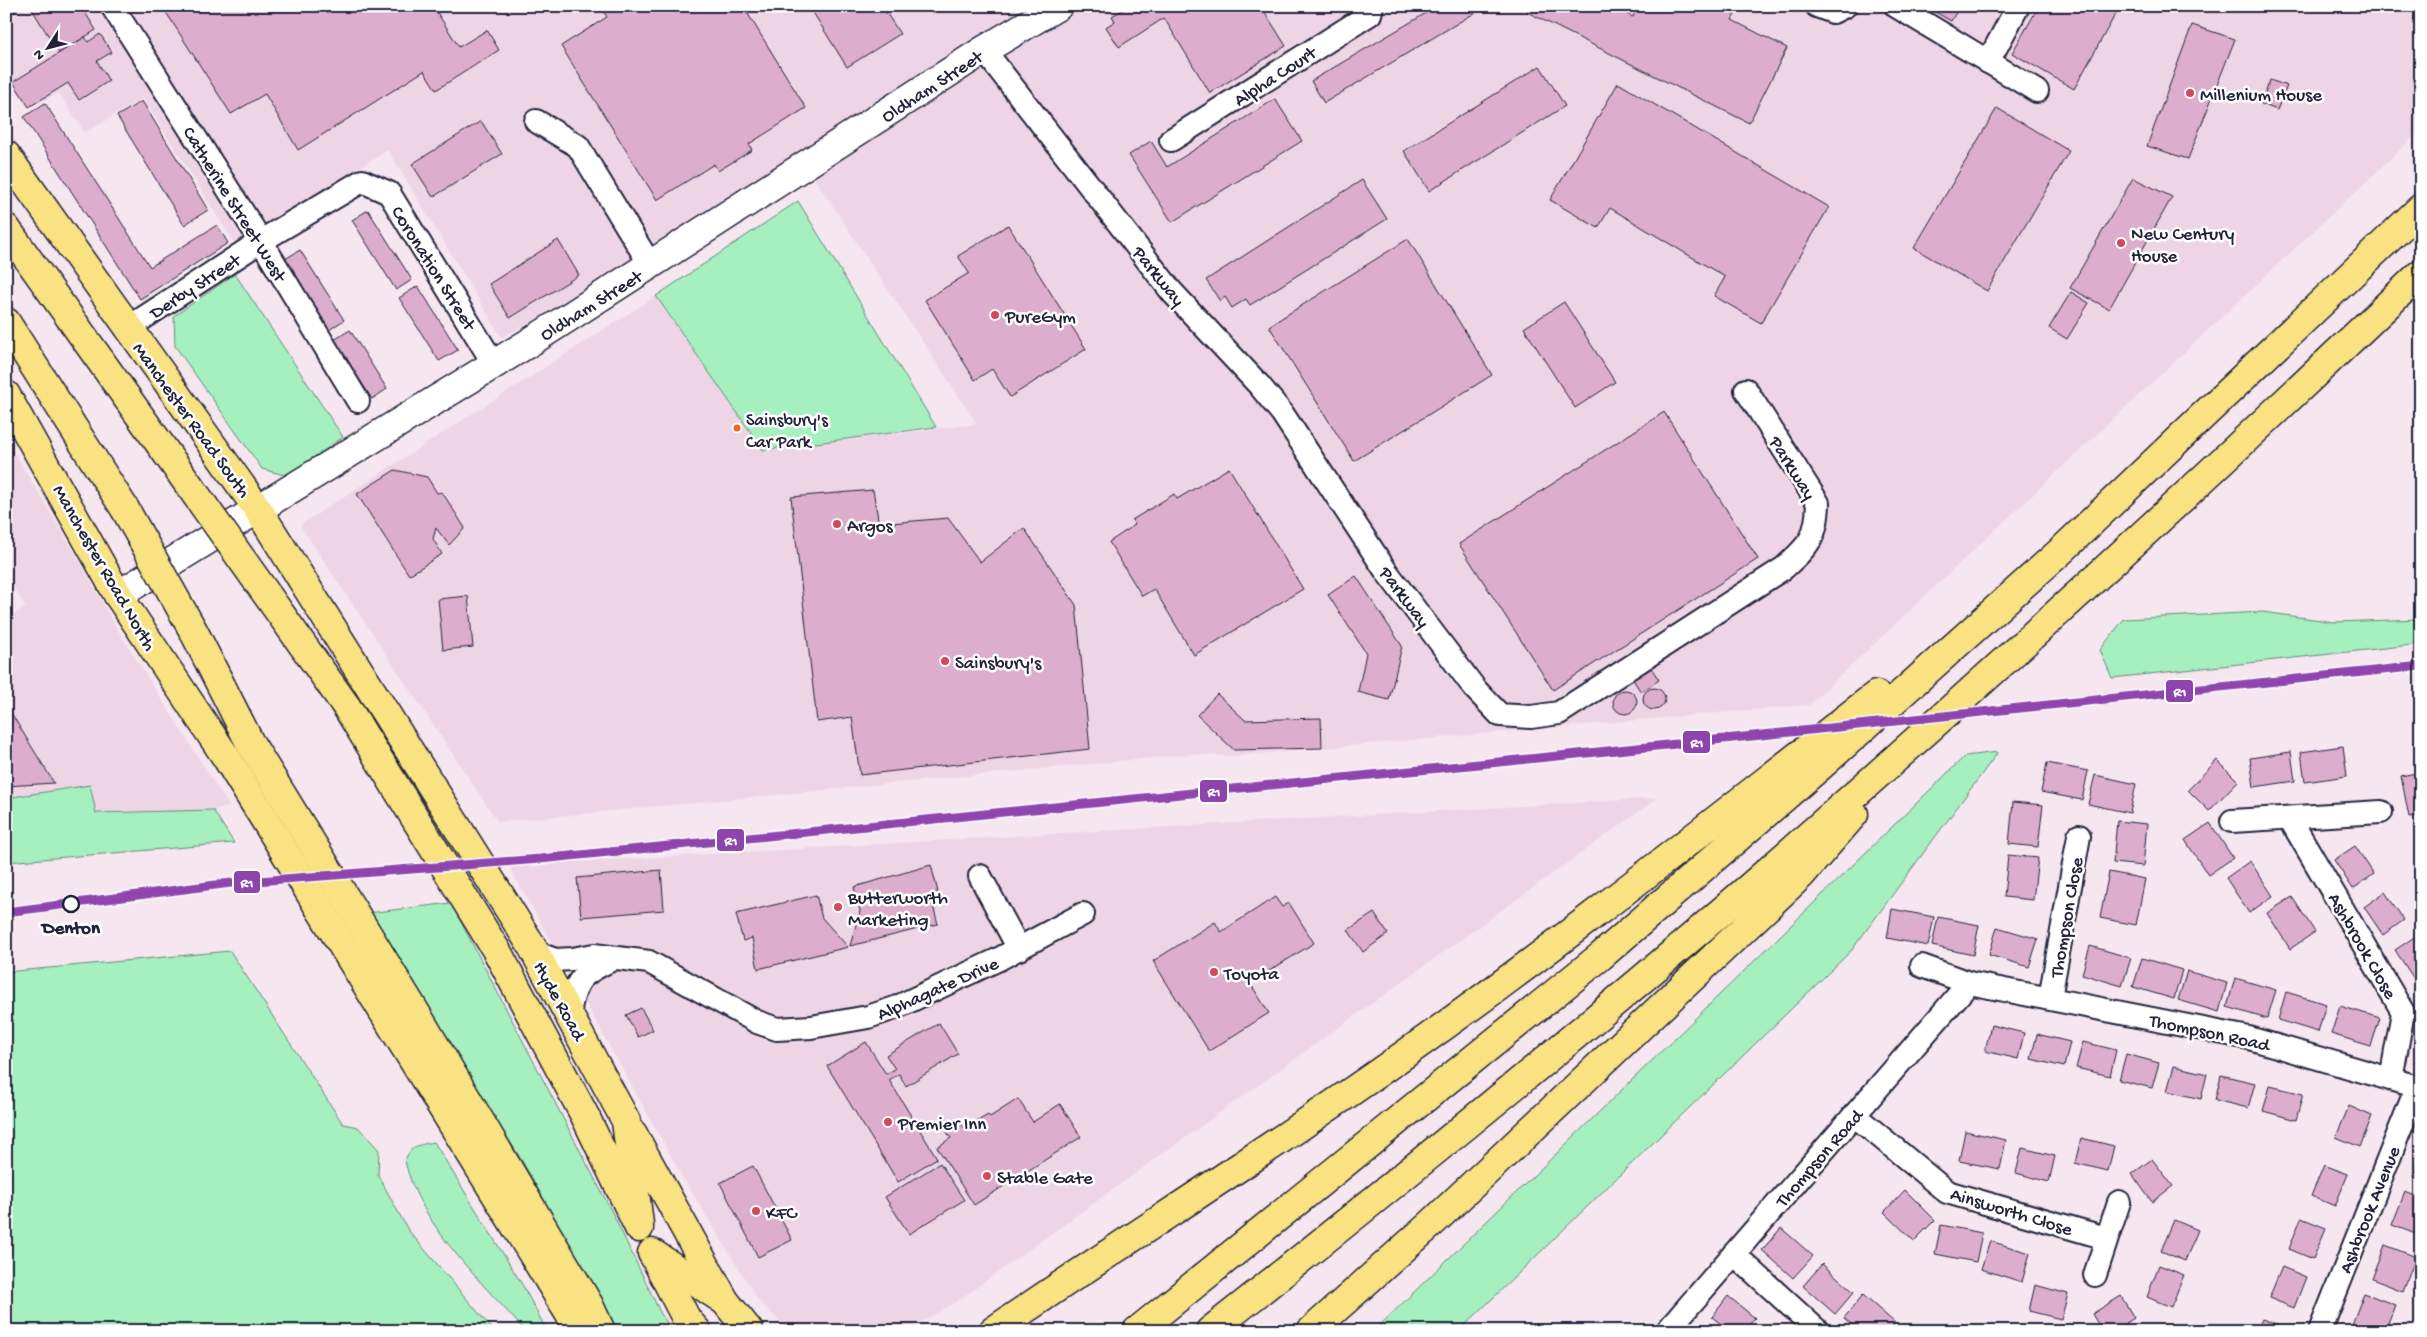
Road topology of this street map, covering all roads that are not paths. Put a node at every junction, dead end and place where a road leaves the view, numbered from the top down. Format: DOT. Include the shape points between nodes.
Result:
graph roads {
  1 [pos="112,6"];
  2 [pos="1372,6"];
  3 [pos="1817,6"];
  4 [pos="1844,6"];
  5 [pos="1896,6"];
  6 [pos="2018,6"];
  7 [pos="1055,7"];
  8 [pos="984,50"];
  9 [pos="1988,62"];
  10 [pos="2036,92"];
  11 [pos="536,121"];
  12 [pos="1171,140"];
  13 [pos="6,154"];
  14 [pos="2421,208"];
  15 [pos="6,228"];
  16 [pos="261,241"];
  17 [pos="651,266"];
  18 [pos="2421,273"];
  19 [pos="6,322"];
  20 [pos="128,328"];
  21 [pos="494,364"];
  22 [pos="1746,390"];
  23 [pos="6,395"];
  24 [pos="358,401"];
  25 [pos="257,508"];
  26 [pos="2061,551"];
  27 [pos="118,594"];
  28 [pos="370,690"];
  29 [pos="1920,737"];
  30 [pos="2380,812"];
  31 [pos="2290,819"];
  32 [pos="2232,821"];
  33 [pos="2079,836"];
  34 [pos="980,876"];
  35 [pos="1083,914"];
  36 [pos="532,948"];
  37 [pos="1019,949"];
  38 [pos="618,956"];
  39 [pos="1922,966"];
  40 [pos="1969,983"];
  41 [pos="2050,998"];
  42 [pos="569,1013"];
  43 [pos="2391,1079"];
  44 [pos="2419,1087"];
  45 [pos="1854,1115"];
  46 [pos="626,1122"];
  47 [pos="2120,1202"];
  48 [pos="639,1228"];
  49 [pos="2106,1238"];
  50 [pos="652,1253"];
  51 [pos="1734,1254"];
  52 [pos="2095,1275"];
  53 [pos="725,1301"];
  54 [pos="580,1331"];
  55 [pos="601,1331"];
  56 [pos="697,1331"];
  57 [pos="749,1331"];
  58 [pos="993,1331"];
  59 [pos="1137,1331"];
  60 [pos="1210,1331"];
  61 [pos="1311,1331"];
  62 [pos="1667,1331"];
  63 [pos="1818,1331"];
  64 [pos="2320,1331"];
  1 -- 16 [label="street, Catherine Street West"];
  2 -- 12 [label="street, Alpha Court" via="1370,14"];
  3 -- 4 [label="street" via="1833,12"];
  5 -- 9 [label="street"];
  6 -- 9 [label="street"];
  7 -- 8 [label="street, Oldham Street"];
  8 -- 17 [label="street, Oldham Street"];
  8 -- 22 [label="street, Parkway" via="1172,292 1282,413 1386,571 1476,690 1500,715 1531,718 1559,713 1784,568 1808,546 1818,520 1818,502"];
  9 -- 10 [label="street"];
  11 -- 17 [label="street" via="578,146"];
  13 -- 20 [label="main road, Manchester Road South"];
  14 -- 26 [label="main road"];
  15 -- 48 [label="main road, bridge" via="346,706 498,953 585,1116"];
  16 -- 20 [label="street, Derby Street"];
  16 -- 21 [label="street, Coronation Street" via="362,181 389,193"];
  16 -- 24 [label="street, Catherine Street West"];
  17 -- 21 [label="street, Oldham Street"];
  18 -- 29 [label="main road" via="2101,574"];
  19 -- 55 [label="main road, bridge" via="125,509 194,632 249,741 413,1008 590,1305"];
  20 -- 25 [label="main road, Manchester Road South"];
  21 -- 25 [label="street, Oldham Street"];
  23 -- 27 [label="main road, Manchester Road North"];
  25 -- 27 [label="street, Oldham Street"];
  25 -- 28 [label="main road, Manchester Road South"];
  26 -- 58 [label="main road" via="1434,1034 1291,1134"];
  26 -- 59 [label="main road" via="1824,764 1601,956"];
  27 -- 54 [label="main road, Manchester Road North" via="228,760"];
  28 -- 36 [label="main road, Hyde Road"];
  29 -- 60 [label="main road" via="1756,882 1415,1168"];
  29 -- 61 [label="main road" via="1801,875 1431,1224"];
  30 -- 31 [label="street"];
  31 -- 32 [label="street"];
  31 -- 43 [label="street, Ashbrook Close" via="2403,1012"];
  33 -- 41 [label="street, Thompson Close"];
  34 -- 37 [label="street"];
  35 -- 37 [label="street, Alphagate Drive"];
  36 -- 38 [label="street, Alphagate Drive" via="555,960 594,955"];
  36 -- 42 [label="main road, Hyde Road"];
  37 -- 38 [label="street, Alphagate Drive" via="895,1008 868,1017 811,1028 777,1029 757,1022 649,962"];
  38 -- 42 [label="street" via="586,972 573,990"];
  39 -- 40 [label="street, Thompson Road"];
  40 -- 41 [label="street, Thompson Road"];
  40 -- 45 [label="street, Thompson Road"];
  41 -- 43 [label="street, Thompson Road" via="2249,1038"];
  42 -- 46 [label="main road, Hyde Road"];
  43 -- 44 [label="street, Thompson Road"];
  44 -- 64 [label="street, Ashbrook Avenue"];
  45 -- 49 [label="street, Ainsworth Close" via="1947,1192"];
  45 -- 51 [label="street, Thompson Road"];
  46 -- 48 [label="main road, Hyde Road"];
  46 -- 53 [label="main road"];
  47 -- 49 [label="street"];
  48 -- 50 [label="main road, Hyde Road"];
  49 -- 52 [label="street"];
  50 -- 53 [label="main road"];
  50 -- 56 [label="main road, Hyde Road" via="687,1320"];
  51 -- 62 [label="street, Thompson Road"];
  51 -- 63 [label="street"];
  53 -- 57 [label="main road"];
}
